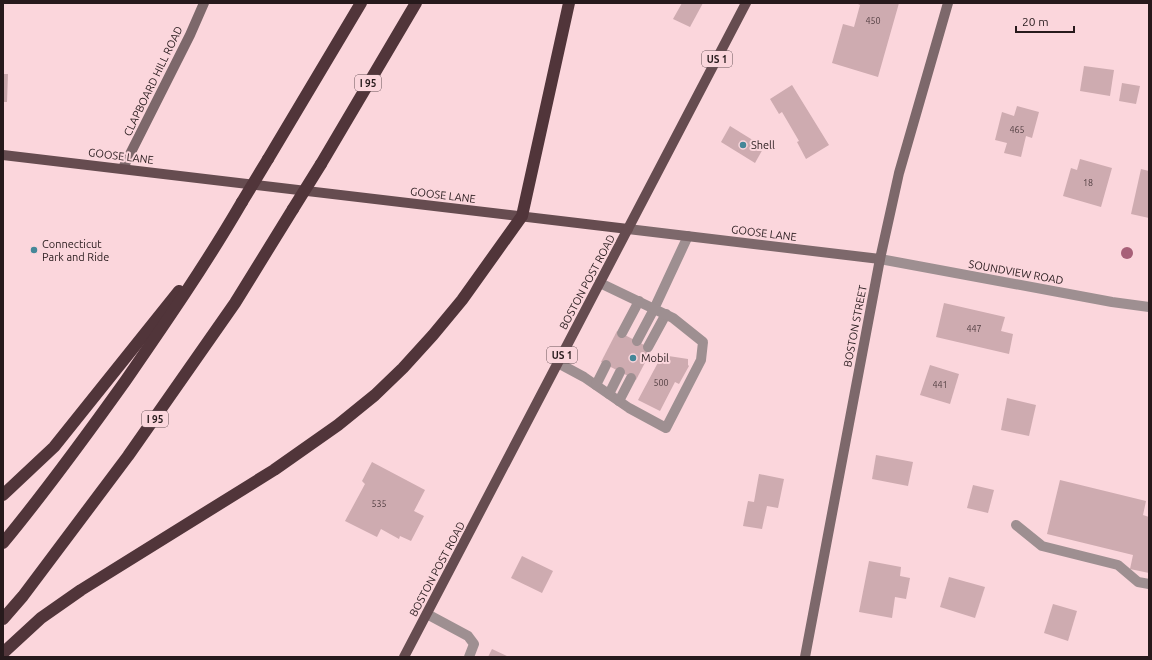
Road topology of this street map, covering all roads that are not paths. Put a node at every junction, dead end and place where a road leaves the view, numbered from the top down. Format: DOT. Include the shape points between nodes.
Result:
graph roads {
  1 [pos="204,3"];
  2 [pos="361,3"];
  3 [pos="416,3"];
  4 [pos="569,3"];
  5 [pos="746,3"];
  6 [pos="948,3"];
  7 [pos="3,155"];
  8 [pos="123,168"];
  9 [pos="522,216"];
  10 [pos="628,229"];
  11 [pos="223,235"];
  12 [pos="688,236"];
  13 [pos="880,259"];
  14 [pos="600,283"];
  15 [pos="639,301"];
  16 [pos="1149,307"];
  17 [pos="654,309"];
  18 [pos="666,314"];
  19 [pos="622,334"];
  20 [pos="637,341"];
  21 [pos="648,347"];
  22 [pos="558,363"];
  23 [pos="606,364"];
  24 [pos="620,372"];
  25 [pos="631,378"];
  26 [pos="596,385"];
  27 [pos="609,394"];
  28 [pos="619,401"];
  29 [pos="3,495"];
  30 [pos="1016,525"];
  31 [pos="3,543"];
  32 [pos="1149,584"];
  33 [pos="426,614"];
  34 [pos="3,619"];
  35 [pos="3,653"];
  36 [pos="404,657"];
  37 [pos="469,657"];
  38 [pos="805,657"];
  1 -- 8 [label="main road, CLAPBOARD HILL ROAD"];
  2 -- 11 [label="highway, bridge"];
  3 -- 34 [label="highway, I 95, bridge" via="235,303 128,456"];
  4 -- 9 [label="highway"];
  5 -- 10 [label="main road, BOSTON POST ROAD / US 1"];
  6 -- 13 [label="main road, BOSTON STREET" via="899,173"];
  7 -- 8 [label="main road, GOOSE LANE"];
  8 -- 9 [label="main road, GOOSE LANE"];
  9 -- 10 [label="main road, GOOSE LANE"];
  9 -- 35 [label="highway" via="462,300 403,368 375,395 338,425 274,470 80,590 41,618"];
  10 -- 12 [label="main road, GOOSE LANE"];
  10 -- 14 [label="main road, BOSTON POST ROAD / US 1"];
  11 -- 29 [label="highway" via="54,447"];
  11 -- 31 [label="highway" via="163,328 91,430"];
  12 -- 13 [label="main road, GOOSE LANE"];
  12 -- 17 [label="street"];
  13 -- 16 [label="street, SOUNDVIEW ROAD"];
  13 -- 38 [label="main road, BOSTON STREET"];
  14 -- 15 [label="street"];
  14 -- 22 [label="main road, BOSTON POST ROAD / US 1"];
  15 -- 17 [label="street"];
  15 -- 19 [label="street"];
  17 -- 18 [label="street"];
  17 -- 20 [label="street"];
  18 -- 21 [label="street"];
  18 -- 28 [label="street" via="703,342 701,360 666,428"];
  22 -- 26 [label="street"];
  22 -- 33 [label="main road, BOSTON POST ROAD / US 1"];
  23 -- 26 [label="street"];
  24 -- 27 [label="street"];
  25 -- 28 [label="street"];
  26 -- 27 [label="street"];
  27 -- 28 [label="street"];
  30 -- 32 [label="street" via="1042,546 1118,565 1138,582"];
  33 -- 36 [label="main road, BOSTON POST ROAD / US 1"];
  33 -- 37 [label="street" via="468,636 474,644"];
}
